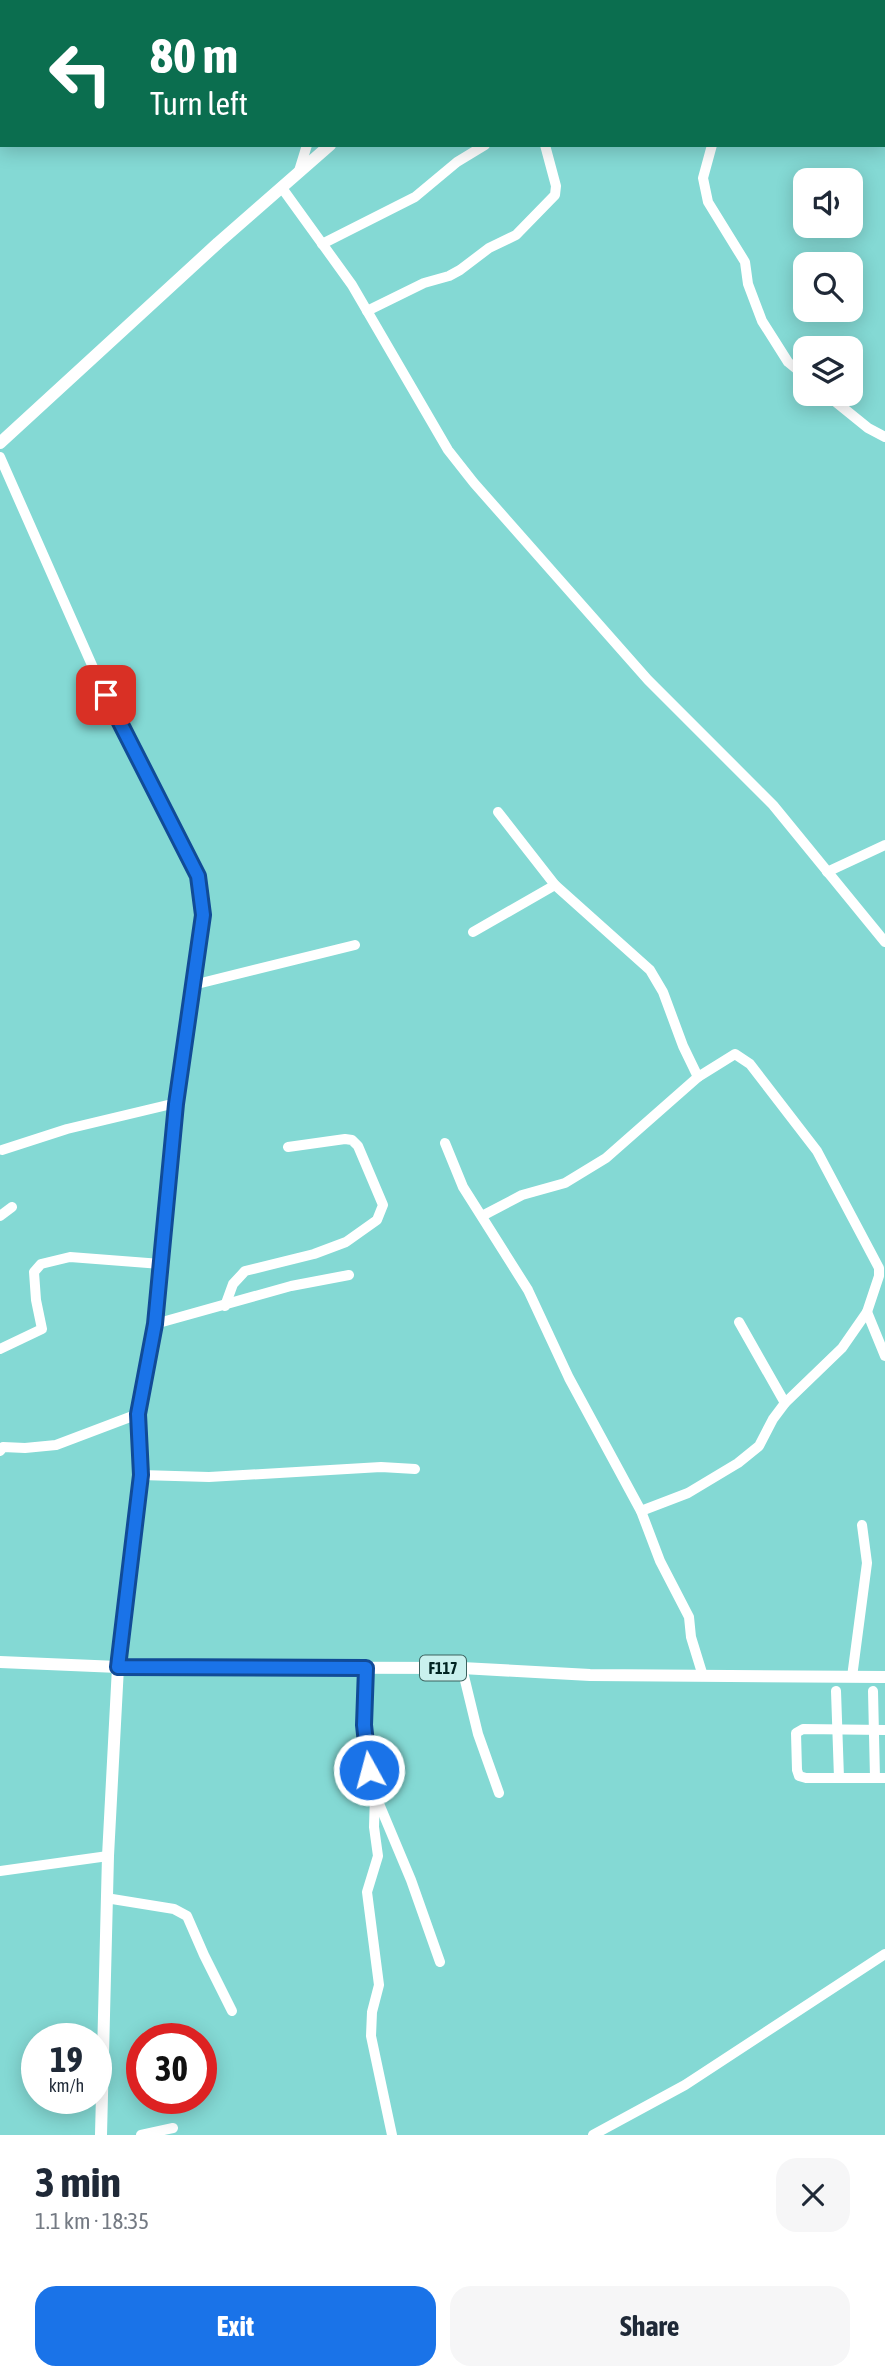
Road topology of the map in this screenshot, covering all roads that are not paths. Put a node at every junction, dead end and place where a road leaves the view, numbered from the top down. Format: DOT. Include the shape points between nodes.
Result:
graph roads {
  1 [pos="306,147"];
  2 [pos="328,147"];
  3 [pos="482,147"];
  4 [pos="546,147"];
  5 [pos="711,147"];
  6 [pos="298,173"];
  7 [pos="282,188"];
  8 [pos="322,244"];
  9 [pos="367,311"];
  10 [pos="793,366"];
  11 [pos="841,406"];
  12 [pos="885,438"];
  13 [pos="0,443"];
  14 [pos="0,457"];
  15 [pos="498,812"];
  16 [pos="885,845"];
  17 [pos="827,872"];
  18 [pos="555,885"];
  19 [pos="473,932"];
  20 [pos="885,942"];
  21 [pos="355,945"];
  22 [pos="193,985"];
  23 [pos="698,1077"];
  24 [pos="176,1104"];
  25 [pos="445,1143"];
  26 [pos="288,1147"];
  27 [pos="2,1150"];
  28 [pos="12,1207"];
  29 [pos="0,1216"];
  30 [pos="482,1216"];
  31 [pos="161,1264"];
  32 [pos="882,1267"];
  33 [pos="349,1276"];
  34 [pos="225,1306"];
  35 [pos="867,1312"];
  36 [pos="739,1322"];
  37 [pos="155,1324"];
  38 [pos="0,1349"];
  39 [pos="885,1356"];
  40 [pos="785,1403"];
  41 [pos="138,1414"];
  42 [pos="0,1451"];
  43 [pos="415,1469"];
  44 [pos="141,1475"];
  45 [pos="641,1511"];
  46 [pos="862,1525"];
  47 [pos="0,1662"];
  48 [pos="118,1667"];
  49 [pos="366,1668"];
  50 [pos="462,1668"];
  51 [pos="703,1676"];
  52 [pos="852,1677"];
  53 [pos="885,1677"];
  54 [pos="873,1691"];
  55 [pos="836,1692"];
  56 [pos="837,1730"];
  57 [pos="874,1730"];
  58 [pos="885,1730"];
  59 [pos="839,1778"];
  60 [pos="880,1778"];
  61 [pos="499,1793"];
  62 [pos="375,1795"];
  63 [pos="108,1856"];
  64 [pos="0,1871"];
  65 [pos="106,1898"];
  66 [pos="885,1954"];
  67 [pos="440,1962"];
  68 [pos="232,2011"];
  69 [pos="173,2128"];
  70 [pos="101,2135"];
  71 [pos="141,2135"];
  72 [pos="391,2135"];
  73 [pos="593,2135"];
  1 -- 6 [label="street"];
  2 -- 6 [label="main road"];
  3 -- 8 [label="street" via="415,197"];
  4 -- 9 [label="street" via="555,195 516,235 449,276 424,282"];
  5 -- 10 [label="street" via="703,178 708,202 745,262 762,321"];
  6 -- 7 [label="main road"];
  7 -- 8 [label="street"];
  7 -- 13 [label="main road"];
  8 -- 9 [label="street"];
  9 -- 17 [label="street" via="448,450 474,483 648,680 773,805"];
  11 -- 12 [label="street"];
  14 -- 22 [label="street" via="95,672 198,876 203,915"];
  15 -- 18 [label="street"];
  16 -- 17 [label="street"];
  17 -- 20 [label="street"];
  18 -- 19 [label="street"];
  18 -- 23 [label="street" via="650,970"];
  21 -- 22 [label="street"];
  22 -- 24 [label="street"];
  23 -- 30 [label="street" via="606,1158 565,1183 523,1195"];
  23 -- 32 [label="street" via="735,1054 750,1065 817,1152"];
  24 -- 27 [label="street" via="66,1129"];
  24 -- 31 [label="street"];
  25 -- 30 [label="street" via="463,1187"];
  26 -- 34 [label="street" via="352,1140 359,1146 382,1211 377,1220 346,1242 245,1271 233,1284"];
  28 -- 29 [label="street"];
  30 -- 45 [label="street" via="528,1290 569,1378"];
  31 -- 37 [label="street"];
  31 -- 38 [label="street" via="70,1257 41,1264 34,1272 42,1329"];
  32 -- 35 [label="street"];
  33 -- 34 [label="street" via="291,1286"];
  34 -- 37 [label="street"];
  35 -- 39 [label="street"];
  35 -- 40 [label="street" via="842,1348"];
  36 -- 40 [label="street"];
  37 -- 41 [label="street"];
  40 -- 45 [label="street" via="760,1446 738,1464 688,1493"];
  41 -- 42 [label="street" via="56,1445 3,1447"];
  41 -- 44 [label="street"];
  43 -- 44 [label="street"];
  44 -- 48 [label="street"];
  45 -- 51 [label="street" via="689,1617"];
  46 -- 52 [label="street" via="867,1563"];
  47 -- 48 [label="main road, F117"];
  48 -- 49 [label="main road, F117"];
  48 -- 63 [label="main road"];
  49 -- 50 [label="main road, F117"];
  49 -- 62 [label="street" via="366,1752"];
  50 -- 51 [label="main road, F117"];
  50 -- 61 [label="street"];
  51 -- 52 [label="main road, F117"];
  52 -- 53 [label="main road, F117"];
  54 -- 57 [label="street"];
  55 -- 56 [label="street"];
  56 -- 57 [label="street"];
  56 -- 59 [label="street"];
  56 -- 59 [label="street" via="796,1733 797,1770 806,1778"];
  57 -- 58 [label="street"];
  57 -- 60 [label="street"];
  59 -- 60 [label="street"];
  62 -- 67 [label="street"];
  62 -- 72 [label="street" via="378,1856 368,1892 379,1985 371,2036"];
  63 -- 64 [label="street"];
  63 -- 65 [label="main road"];
  65 -- 68 [label="street" via="174,1909 187,1916"];
  65 -- 70 [label="main road"];
  66 -- 73 [label="street" via="685,2085"];
  69 -- 71 [label="street"];
}
